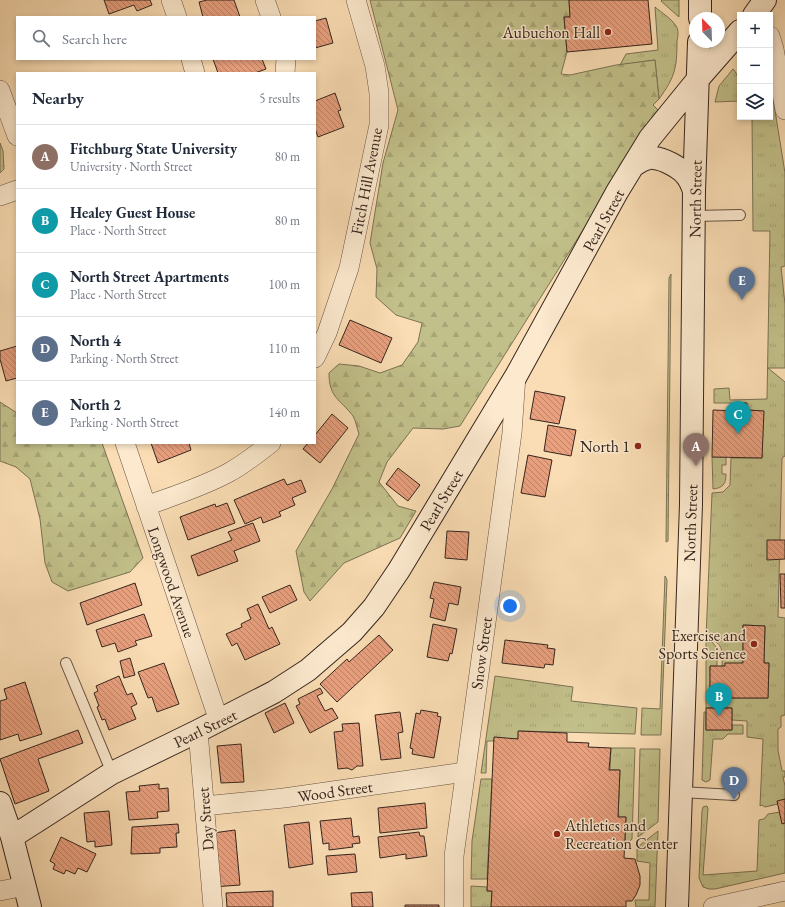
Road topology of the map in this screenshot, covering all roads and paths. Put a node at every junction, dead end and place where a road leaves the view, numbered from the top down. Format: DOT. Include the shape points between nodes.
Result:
graph roads {
  1 [pos="171,0"];
  2 [pos="265,0"];
  3 [pos="356,0"];
  4 [pos="700,0"];
  5 [pos="700,12"];
  6 [pos="177,16"];
  7 [pos="271,16"];
  8 [pos="737,34"];
  9 [pos="773,46"];
  10 [pos="699,48"];
  11 [pos="191,60"];
  12 [pos="286,60"];
  13 [pos="195,72"];
  14 [pos="285,72"];
  15 [pos="698,79"];
  16 [pos="0,90"];
  17 [pos="785,110"];
  18 [pos="16,133"];
  19 [pos="633,166"];
  20 [pos="16,190"];
  21 [pos="694,191"];
  22 [pos="0,196"];
  23 [pos="740,215"];
  24 [pos="694,216"];
  25 [pos="316,356"];
  26 [pos="516,376"];
  27 [pos="124,444"];
  28 [pos="270,444"];
  29 [pos="146,506"];
  30 [pos="66,664"];
  31 [pos="219,721"];
  32 [pos="198,732"];
  33 [pos="465,772"];
  34 [pos="112,773"];
  35 [pos="681,792"];
  36 [pos="734,795"];
  37 [pos="0,803"];
  38 [pos="204,806"];
  39 [pos="12,837"];
  40 [pos="25,886"];
  41 [pos="0,891"];
  42 [pos="785,891"];
  43 [pos="763,902"];
  44 [pos="30,907"];
  45 [pos="213,907"];
  46 [pos="454,907"];
  47 [pos="677,907"];
  48 [pos="713,907"];
  1 -- 6 [label="street"];
  2 -- 7 [label="street"];
  3 -- 25 [label="street, Fitch Hill Avenue" via="375,66 379,93 378,125 349,268 327,333"];
  4 -- 5 [label="main road"];
  8 -- 15 [label="main road, Pearl Street"];
  9 -- 17 [label="street"];
  10 -- 15 [label="main road, North Street"];
  11 -- 13 [label="street"];
  12 -- 14 [label="street"];
  15 -- 19 [label="main road, Pearl Street" via="650,138"];
  15 -- 21 [label="main road, North Street"];
  16 -- 18 [label="street"];
  19 -- 21 [label="main road" via="653,158 662,160 685,173"];
  19 -- 26 [label="main road, Pearl Street"];
  20 -- 22 [label="street"];
  21 -- 24 [label="main road, North Street"];
  23 -- 24 [label="lane"];
  24 -- 35 [label="main road, North Street" via="691,504"];
  26 -- 31 [label="main road, Pearl Street" via="374,607 352,632 308,670 274,692"];
  26 -- 33 [label="street, Snow Street" via="512,433"];
  27 -- 29 [label="street, Longwood Avenue"];
  28 -- 29 [label="street" via="228,473"];
  29 -- 31 [label="street, Longwood Avenue"];
  30 -- 34 [label="lane"];
  31 -- 32 [label="main road, Pearl Street"];
  32 -- 34 [label="main road, Pearl Street"];
  32 -- 38 [label="street, Day Street"];
  33 -- 38 [label="street, Wood Street" via="284,798"];
  33 -- 46 [label="street, Snow Street" via="454,856"];
  34 -- 39 [label="main road, Pearl Street"];
  35 -- 36 [label="lane"];
  35 -- 47 [label="main road, North Street"];
  37 -- 39 [label="main road"];
  38 -- 45 [label="street, Day Street"];
  39 -- 40 [label="main road"];
  40 -- 41 [label="street"];
  40 -- 44 [label="main road"];
  42 -- 43 [label="street"];
  43 -- 48 [label="street"];
}
